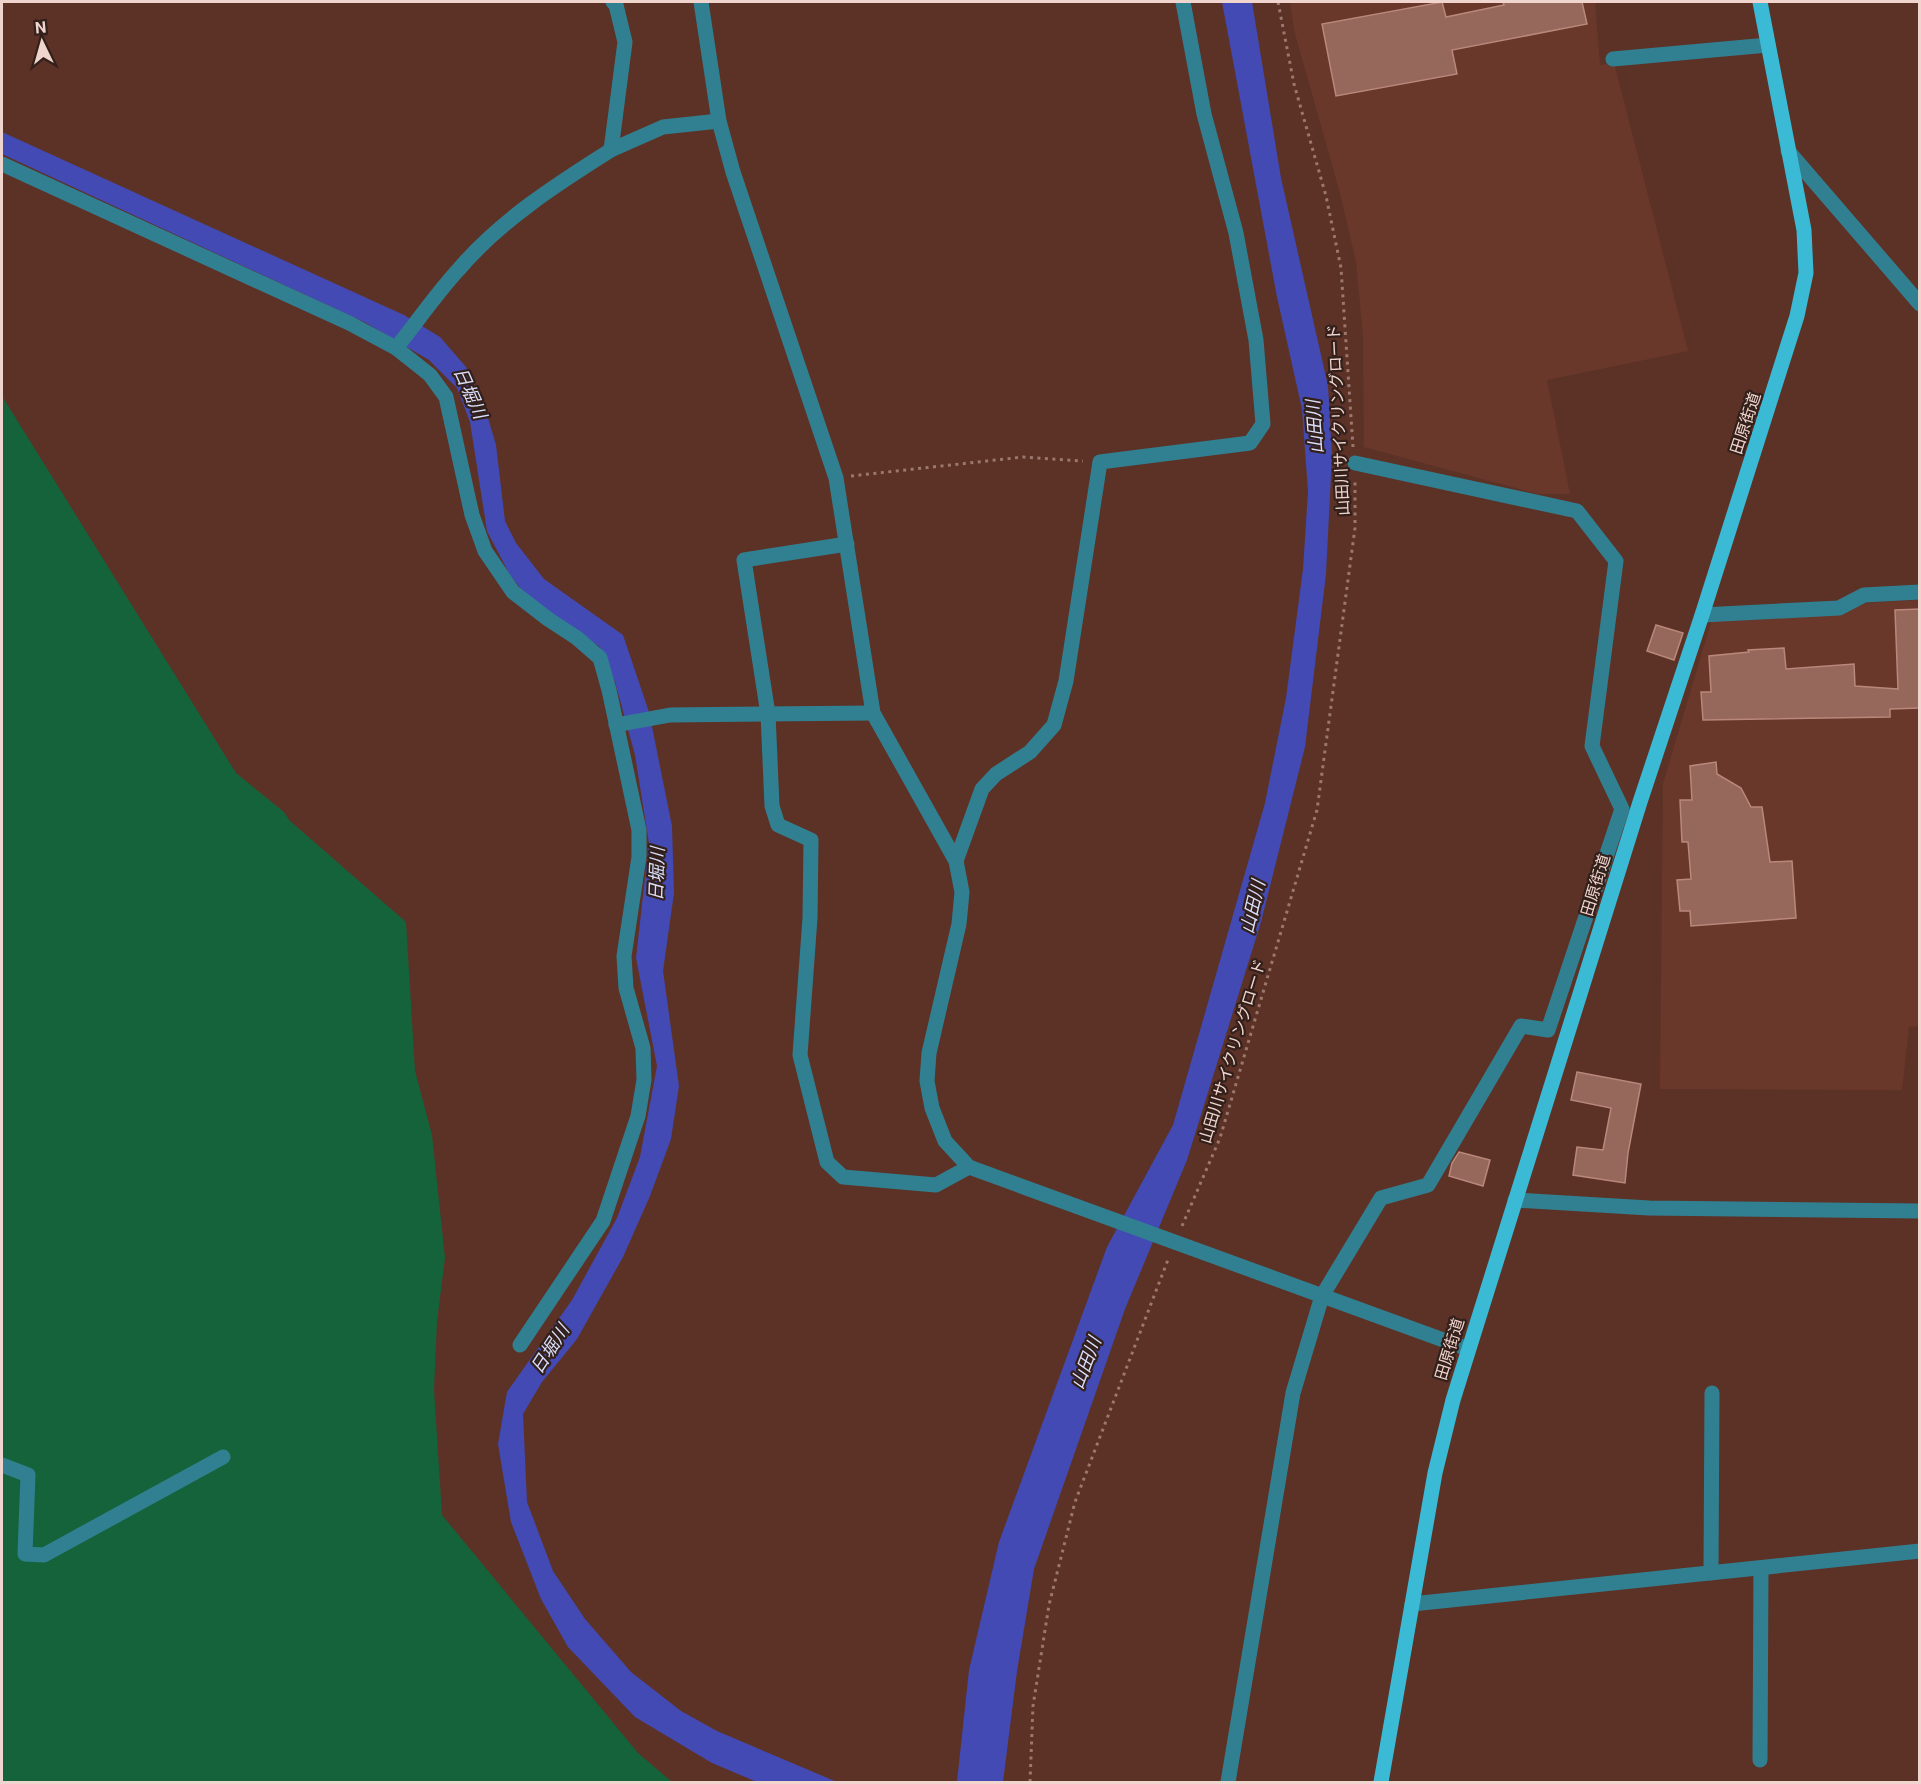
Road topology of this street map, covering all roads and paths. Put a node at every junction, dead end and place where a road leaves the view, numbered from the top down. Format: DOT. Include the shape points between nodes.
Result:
graph roads {
  1 [pos="613,2"];
  2 [pos="701,2"];
  3 [pos="1183,2"];
  4 [pos="1278,2"];
  5 [pos="1760,2"];
  6 [pos="1768,45"];
  7 [pos="1613,59"];
  8 [pos="719,121"];
  9 [pos="611,150"];
  10 [pos="1788,151"];
  11 [pos="2,164"];
  12 [pos="1920,304"];
  13 [pos="396,348"];
  14 [pos="1100,462"];
  15 [pos="1354,463"];
  16 [pos="836,478"];
  17 [pos="847,544"];
  18 [pos="1920,592"];
  19 [pos="1702,615"];
  20 [pos="873,713"];
  21 [pos="768,714"];
  22 [pos="616,725"];
  23 [pos="956,861"];
  24 [pos="969,1167"];
  25 [pos="1515,1200"];
  26 [pos="1920,1211"];
  27 [pos="1175,1241"];
  28 [pos="1322,1296"];
  29 [pos="520,1345"];
  30 [pos="1467,1349"];
  31 [pos="1712,1393"];
  32 [pos="223,1456"];
  33 [pos="2,1466"];
  34 [pos="1920,1551"];
  35 [pos="1761,1568"];
  36 [pos="1711,1573"];
  37 [pos="1412,1604"];
  38 [pos="1760,1760"];
  39 [pos="1030,1782"];
  40 [pos="1228,1782"];
  41 [pos="1381,1782"];
  1 -- 9 [label="street" via="625,42"];
  2 -- 8 [label="street"];
  3 -- 14 [label="street" via="1204,114 1236,232 1254,329 1263,424 1250,442"];
  4 -- 15 [label="path, 山田川サイクリングロード" via="1294,84 1326,196 1341,268"];
  5 -- 6 [label="main road, 田原街道"];
  6 -- 7 [label="street"];
  6 -- 10 [label="main road, 田原街道"];
  8 -- 9 [label="street" via="663,127"];
  8 -- 16 [label="street"];
  9 -- 13 [label="street" via="502,226 459,268"];
  10 -- 12 [label="street"];
  10 -- 19 [label="main road, 田原街道" via="1804,230 1806,273 1797,316"];
  11 -- 13 [label="street" via="350,322"];
  13 -- 22 [label="street" via="430,375 446,397 472,515 485,551 513,592 600,658"];
  14 -- 16 [label="path" via="1023,457"];
  14 -- 23 [label="street" via="1066,681 1054,725 1030,752 996,774 982,789"];
  15 -- 27 [label="path, 山田川サイクリングロード" via="1355,528 1317,810 1220,1138"];
  15 -- 28 [label="street" via="1577,511 1616,561 1592,746 1622,809 1548,1030 1521,1026 1428,1185 1381,1198"];
  16 -- 17 [label="street"];
  17 -- 20 [label="street"];
  17 -- 21 [label="street" via="744,560"];
  18 -- 19 [label="street" via="1864,595 1839,608"];
  19 -- 25 [label="main road, 田原街道"];
  20 -- 21 [label="street"];
  20 -- 23 [label="street"];
  21 -- 22 [label="street" via="670,715"];
  21 -- 24 [label="street" via="772,806 778,825 811,840 800,1055 827,1162 843,1177 936,1185"];
  22 -- 29 [label="street" via="639,830 639,857 624,956 626,988 643,1048 644,1080 638,1116 603,1221"];
  23 -- 24 [label="street" via="962,892 959,924 927,1081 945,1141"];
  24 -- 27 [label="street"];
  25 -- 26 [label="street" via="1649,1208"];
  25 -- 30 [label="main road, 田原街道"];
  27 -- 28 [label="street"];
  27 -- 39 [label="path, 山田川サイクリングロード" via="1076,1502 1049,1605 1033,1706"];
  28 -- 30 [label="street"];
  28 -- 40 [label="street" via="1293,1393"];
  30 -- 37 [label="main road, 田原街道" via="1435,1473"];
  31 -- 36 [label="street"];
  32 -- 33 [label="street" via="44,1555 25,1554 28,1475"];
  34 -- 35 [label="street"];
  35 -- 36 [label="street"];
  35 -- 38 [label="street"];
  36 -- 37 [label="street"];
  37 -- 41 [label="main road, 田原街道"];
}
